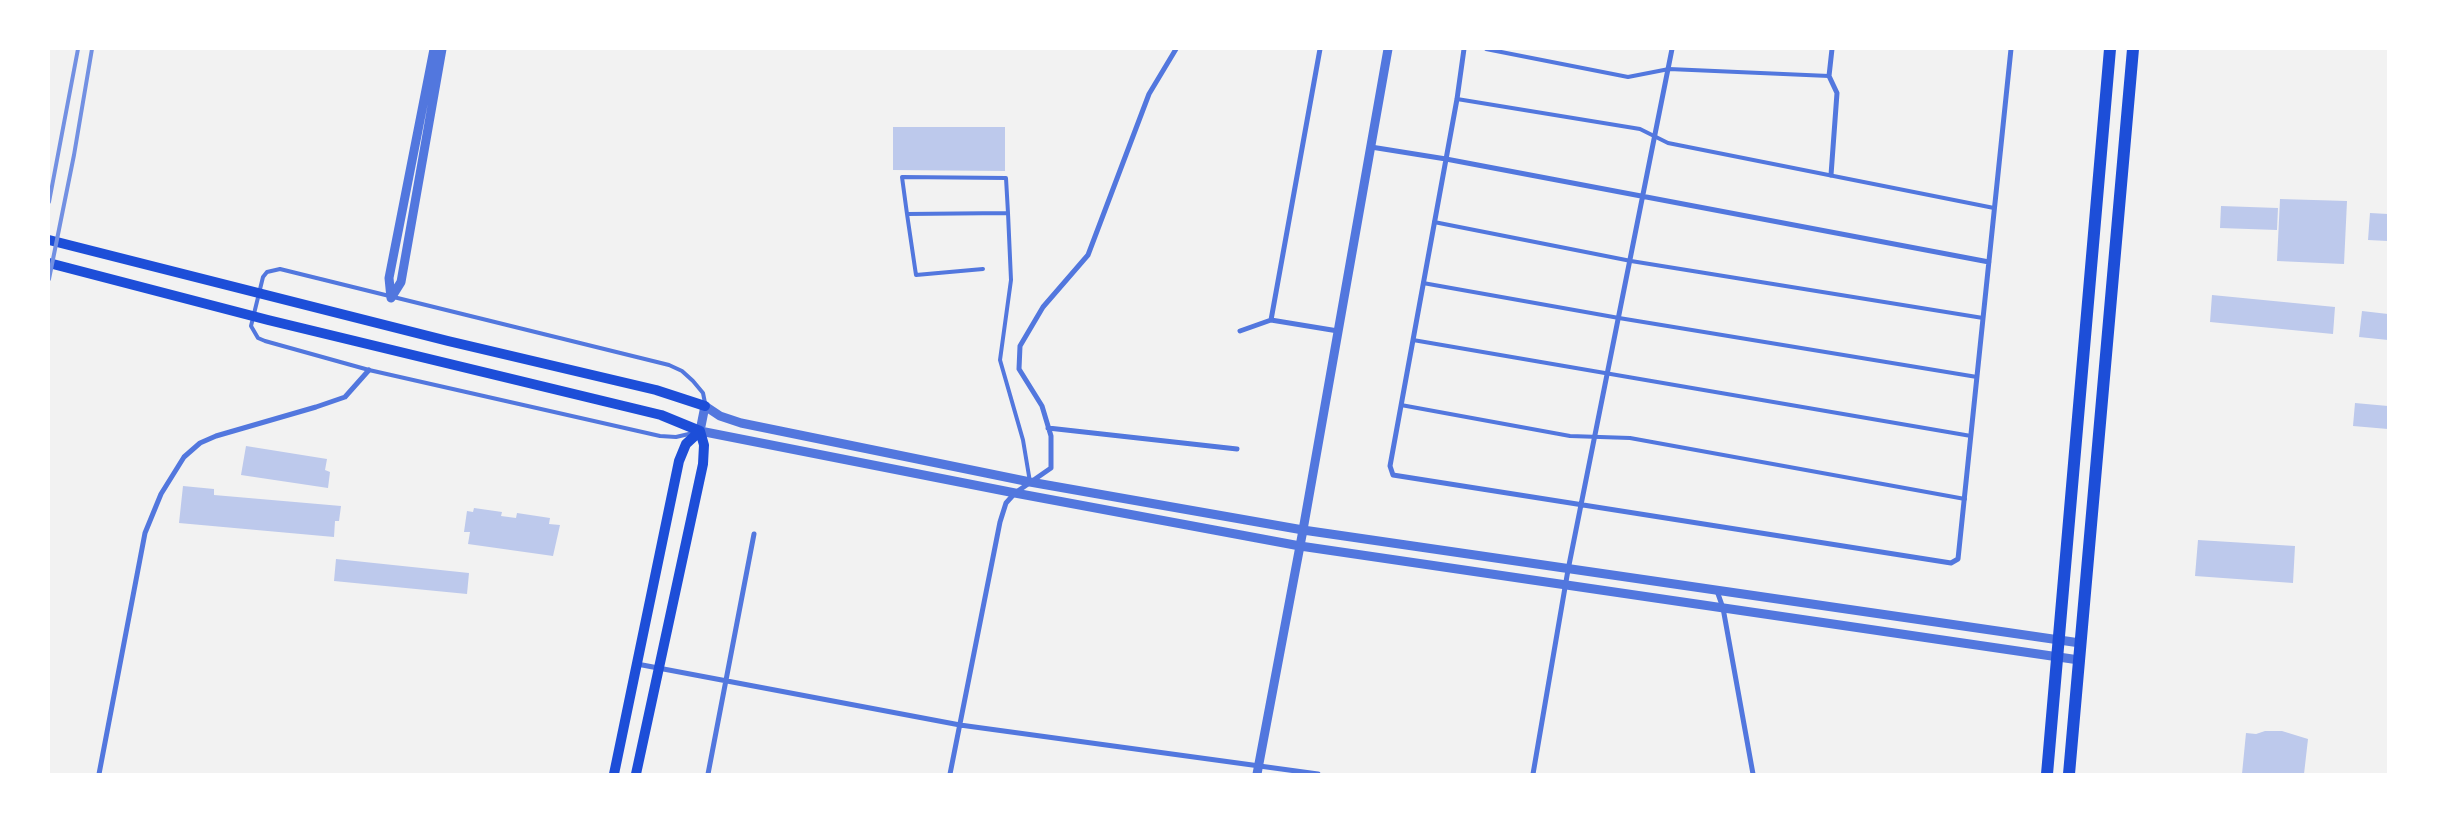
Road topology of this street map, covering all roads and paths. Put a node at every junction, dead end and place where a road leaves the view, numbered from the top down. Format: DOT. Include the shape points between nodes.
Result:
graph roads {
  1 [pos="434,49"];
  2 [pos="442,49"];
  3 [pos="1176,49"];
  4 [pos="1320,49"];
  5 [pos="1388,49"];
  6 [pos="1464,49"];
  7 [pos="1486,49"];
  8 [pos="1672,49"];
  9 [pos="1832,49"];
  10 [pos="2011,49"];
  11 [pos="2110,49"];
  12 [pos="2134,49"];
  13 [pos="1669,69"];
  14 [pos="1829,76"];
  15 [pos="1457,99"];
  16 [pos="1656,137"];
  17 [pos="1371,146"];
  18 [pos="1446,159"];
  19 [pos="1832,176"];
  20 [pos="1643,197"];
  21 [pos="1994,208"];
  22 [pos="1008,213"];
  23 [pos="907,214"];
  24 [pos="1434,222"];
  25 [pos="49,240"];
  26 [pos="1631,261"];
  27 [pos="1989,262"];
  28 [pos="49,263"];
  29 [pos="983,269"];
  30 [pos="1423,283"];
  31 [pos="391,298"];
  32 [pos="1619,318"];
  33 [pos="1983,318"];
  34 [pos="1271,320"];
  35 [pos="1240,331"];
  36 [pos="1338,331"];
  37 [pos="1413,340"];
  38 [pos="369,370"];
  39 [pos="1608,375"];
  40 [pos="1977,376"];
  41 [pos="705,406"];
  42 [pos="1401,406"];
  43 [pos="1048,428"];
  44 [pos="700,431"];
  45 [pos="1596,436"];
  46 [pos="1971,436"];
  47 [pos="1237,449"];
  48 [pos="1030,482"];
  49 [pos="1014,493"];
  50 [pos="1964,499"];
  51 [pos="1581,505"];
  52 [pos="1303,530"];
  53 [pos="754,534"];
  54 [pos="1300,546"];
  55 [pos="1568,570"];
  56 [pos="1566,585"];
  57 [pos="1717,592"];
  58 [pos="1723,608"];
  59 [pos="2059,640"];
  60 [pos="2080,643"];
  61 [pos="2057,657"];
  62 [pos="2078,660"];
  63 [pos="637,664"];
  64 [pos="659,668"];
  65 [pos="726,680"];
  66 [pos="960,725"];
  67 [pos="1258,770"];
  68 [pos="99,774"];
  69 [pos="614,774"];
  70 [pos="636,774"];
  71 [pos="708,774"];
  72 [pos="950,774"];
  73 [pos="1318,774"];
  74 [pos="1533,774"];
  75 [pos="1753,774"];
  76 [pos="2047,774"];
  77 [pos="2069,774"];
  1 -- 31 [label="street" via="389,278"];
  2 -- 31 [label="street" via="401,282"];
  3 -- 43 [label="street" via="1149,94 1088,255 1043,307 1020,346 1019,369 1042,406"];
  4 -- 34 [label="street"];
  5 -- 17 [label="street"];
  6 -- 15 [label="street"];
  7 -- 13 [label="lane" via="1628,77"];
  8 -- 13 [label="street"];
  9 -- 14 [label="street"];
  10 -- 21 [label="street"];
  11 -- 59 [label="main road"];
  12 -- 60 [label="main road"];
  13 -- 14 [label="lane"];
  13 -- 16 [label="street"];
  14 -- 19 [label="street" via="1837,93"];
  15 -- 16 [label="lane" via="1640,129"];
  15 -- 18 [label="street"];
  16 -- 19 [label="lane" via="1668,143"];
  16 -- 20 [label="street"];
  17 -- 18 [label="street"];
  17 -- 36 [label="street"];
  18 -- 20 [label="street"];
  18 -- 24 [label="street"];
  19 -- 21 [label="lane"];
  20 -- 26 [label="street"];
  20 -- 27 [label="street"];
  21 -- 27 [label="street"];
  22 -- 23 [label="lane"];
  22 -- 23 [label="lane" via="1006,178 902,178"];
  22 -- 48 [label="lane" via="1012,280 1000,360 1024,440"];
  23 -- 29 [label="lane" via="916,275"];
  24 -- 26 [label="lane"];
  24 -- 30 [label="street"];
  25 -- 41 [label="main road" via="656,390"];
  26 -- 32 [label="street"];
  26 -- 33 [label="lane"];
  27 -- 33 [label="street"];
  28 -- 44 [label="main road" via="661,415"];
  30 -- 32 [label="lane"];
  30 -- 37 [label="street"];
  31 -- 38 [label="lane" via="280,269 267,272 263,278 251,326 258,338"];
  31 -- 41 [label="lane" via="669,365 693,381 703,393"];
  32 -- 39 [label="street"];
  32 -- 40 [label="lane"];
  33 -- 40 [label="street"];
  34 -- 35 [label="street"];
  34 -- 36 [label="street"];
  36 -- 52 [label="street"];
  37 -- 39 [label="lane"];
  37 -- 42 [label="street"];
  38 -- 44 [label="lane" via="660,436 676,437"];
  38 -- 68 [label="street" via="345,397 216,436 200,443 184,458 161,494 145,533"];
  39 -- 45 [label="street"];
  39 -- 46 [label="lane"];
  40 -- 46 [label="street"];
  41 -- 44 [label="street"];
  41 -- 48 [label="street" via="720,416 741,423"];
  42 -- 45 [label="lane" via="1570,436"];
  42 -- 51 [label="street" via="1390,466 1394,475"];
  43 -- 47 [label="street"];
  43 -- 48 [label="street" via="1051,468"];
  44 -- 49 [label="street"];
  44 -- 63 [label="main road" via="686,444 679,461"];
  44 -- 64 [label="main road" via="704,445 703,464"];
  45 -- 50 [label="lane" via="1630,438"];
  45 -- 51 [label="street"];
  46 -- 50 [label="street"];
  48 -- 49 [label="street"];
  48 -- 52 [label="street"];
  49 -- 54 [label="street"];
  49 -- 66 [label="street" via="1006,503 1000,522"];
  50 -- 51 [label="street" via="1958,559 1951,563"];
  51 -- 55 [label="street"];
  52 -- 54 [label="street"];
  52 -- 55 [label="street"];
  53 -- 65 [label="street"];
  54 -- 56 [label="street"];
  54 -- 67 [label="street"];
  55 -- 56 [label="street"];
  55 -- 57 [label="street"];
  56 -- 58 [label="street"];
  56 -- 74 [label="street"];
  57 -- 58 [label="street"];
  57 -- 59 [label="street"];
  58 -- 61 [label="street"];
  58 -- 75 [label="street"];
  59 -- 60 [label="street"];
  59 -- 61 [label="main road"];
  60 -- 62 [label="main road"];
  61 -- 62 [label="street"];
  61 -- 76 [label="main road"];
  62 -- 77 [label="main road"];
  63 -- 64 [label="street"];
  63 -- 69 [label="main road"];
  64 -- 65 [label="street"];
  64 -- 70 [label="main road"];
  65 -- 66 [label="street"];
  65 -- 71 [label="street"];
  66 -- 67 [label="street"];
  66 -- 72 [label="street"];
  67 -- 73 [label="street"];
}
